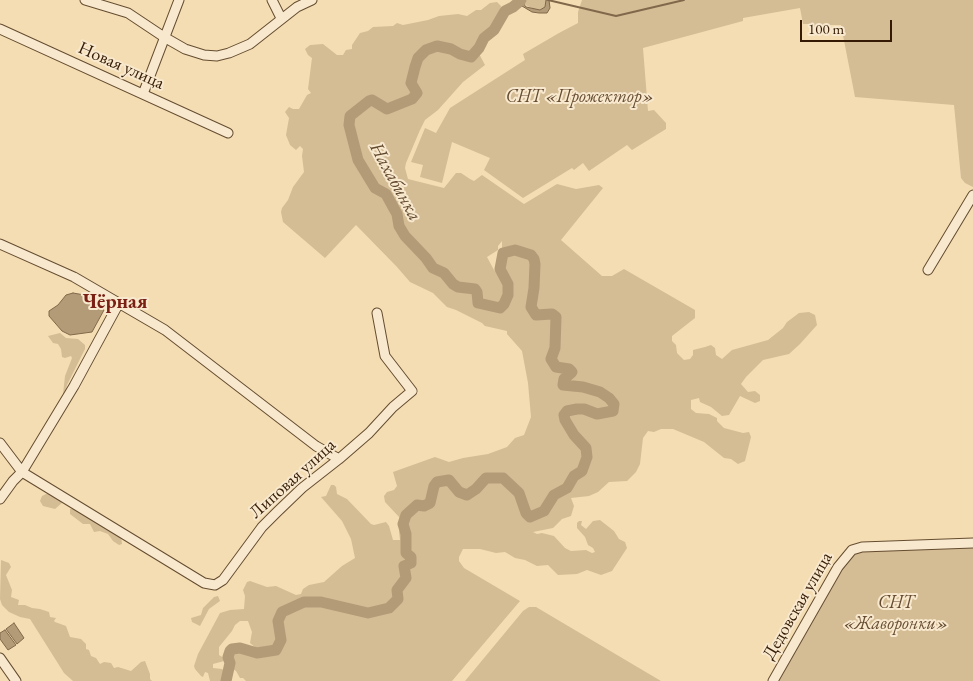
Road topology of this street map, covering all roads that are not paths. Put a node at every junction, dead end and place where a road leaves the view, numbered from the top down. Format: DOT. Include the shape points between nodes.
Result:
graph roads {
  1 [pos="85,0"];
  2 [pos="179,0"];
  3 [pos="272,0"];
  4 [pos="312,0"];
  5 [pos="282,18"];
  6 [pos="0,29"];
  7 [pos="164,38"];
  8 [pos="143,94"];
  9 [pos="228,133"];
  10 [pos="973,195"];
  11 [pos="0,244"];
  12 [pos="928,270"];
  13 [pos="119,303"];
  14 [pos="377,313"];
  15 [pos="0,443"];
  16 [pos="340,459"];
  17 [pos="22,472"];
  18 [pos="0,499"];
  19 [pos="973,543"];
  20 [pos="1,660"];
  21 [pos="16,681"];
  22 [pos="774,681"];
  1 -- 7 [label="street" via="128,13"];
  2 -- 7 [label="street"];
  3 -- 5 [label="street"];
  4 -- 5 [label="street"];
  5 -- 7 [label="street" via="250,44 217,56 204,56"];
  6 -- 8 [label="street, Новая улица"];
  7 -- 8 [label="street"];
  8 -- 9 [label="street, Новая улица"];
  10 -- 12 [label="street"];
  11 -- 13 [label="street" via="74,277"];
  13 -- 16 [label="street" via="165,330 316,446"];
  13 -- 17 [label="street"];
  14 -- 16 [label="street, Липовая улица" via="386,356 412,391"];
  15 -- 17 [label="street"];
  16 -- 17 [label="street, Липовая улица" via="302,488 272,517 223,580 212,585"];
  17 -- 18 [label="street"];
  19 -- 22 [label="street, Дедовская улица" via="852,550 838,567"];
  20 -- 21 [label="street"];
}
